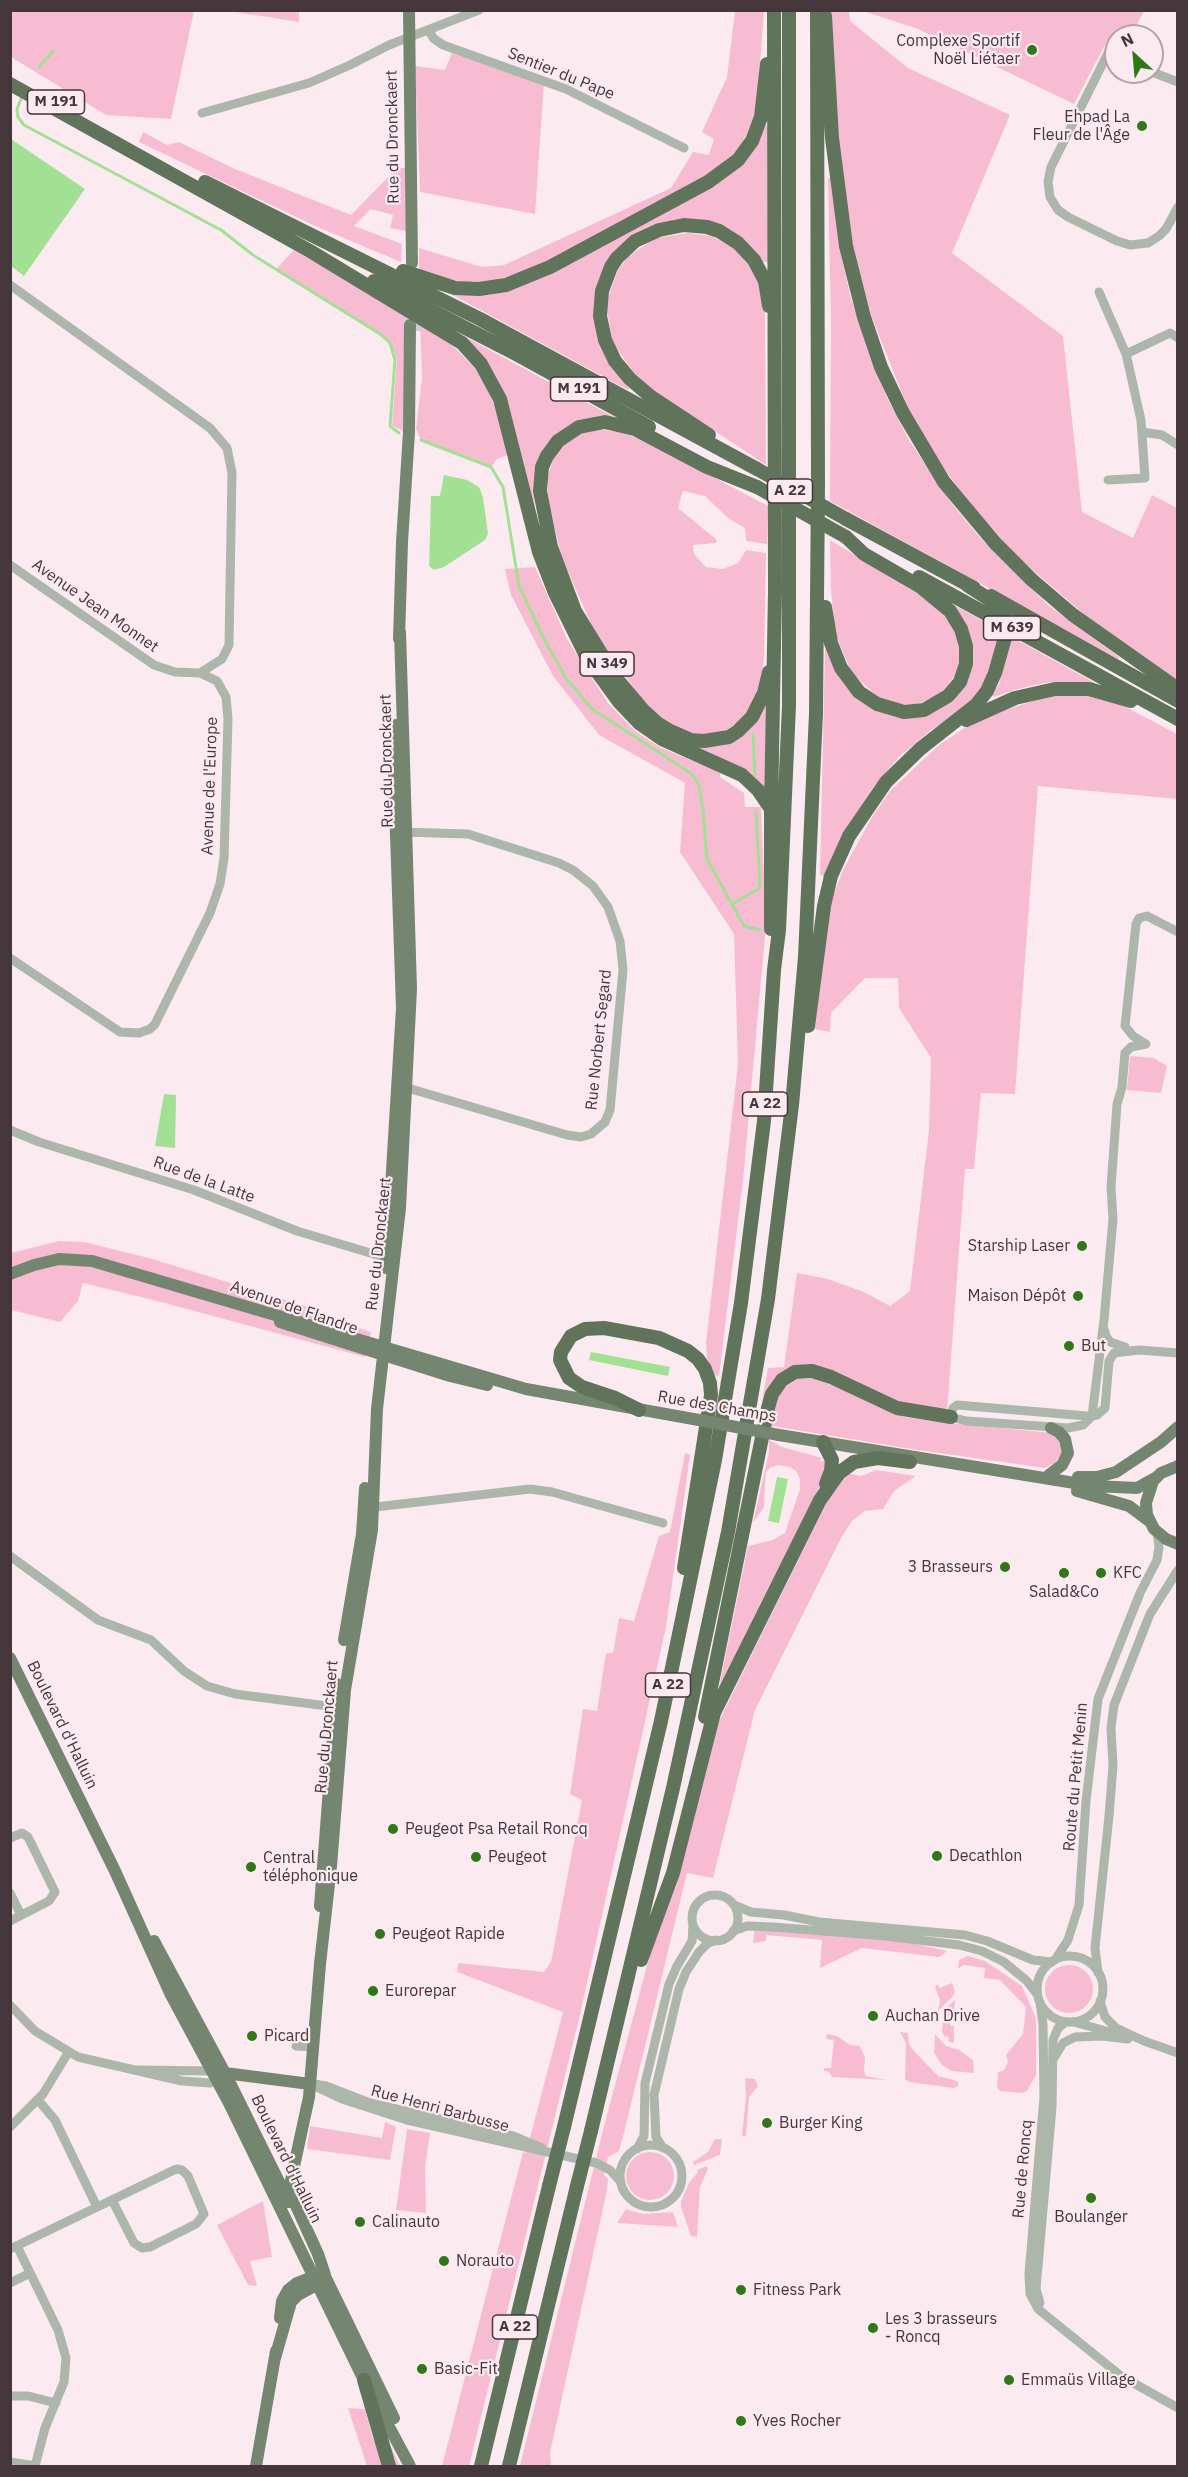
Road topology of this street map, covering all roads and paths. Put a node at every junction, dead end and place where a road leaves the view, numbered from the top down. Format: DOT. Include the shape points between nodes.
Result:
graph roads {
  1 [pos="409,10"];
  2 [pos="478,10"];
  3 [pos="789,10"];
  4 [pos="817,10"];
  5 [pos="825,10"];
  6 [pos="774,14"];
  7 [pos="429,30"];
  8 [pos="408,38"];
  9 [pos="1104,70"];
  10 [pos="10,75"];
  11 [pos="10,84"];
  12 [pos="202,113"];
  13 [pos="684,148"];
  14 [pos="1178,207"];
  15 [pos="266,213"];
  16 [pos="310,251"];
  17 [pos="412,263"];
  18 [pos="10,285"];
  19 [pos="1099,292"];
  20 [pos="413,328"];
  21 [pos="1178,338"];
  22 [pos="1126,354"];
  23 [pos="1142,432"];
  24 [pos="776,434"];
  25 [pos="1178,445"];
  26 [pos="757,469"];
  27 [pos="1108,480"];
  28 [pos="757,487"];
  29 [pos="846,519"];
  30 [pos="846,537"];
  31 [pos="818,549"];
  32 [pos="10,565"];
  33 [pos="968,585"];
  34 [pos="775,592"];
  35 [pos="1006,625"];
  36 [pos="200,673"];
  37 [pos="1178,689"];
  38 [pos="1178,702"];
  39 [pos="1174,717"];
  40 [pos="938,735"];
  41 [pos="771,809"];
  42 [pos="401,832"];
  43 [pos="1178,932"];
  44 [pos="10,958"];
  45 [pos="774,970"];
  46 [pos="403,1086"];
  47 [pos="792,1105"];
  48 [pos="10,1130"];
  49 [pos="387,1258"];
  50 [pos="10,1274"];
  51 [pos="1104,1327"];
  52 [pos="380,1349"];
  53 [pos="1139,1350"];
  54 [pos="1178,1353"];
  55 [pos="639,1410"];
  56 [pos="1092,1416"];
  57 [pos="951,1417"];
  58 [pos="1178,1427"];
  59 [pos="1051,1428"];
  60 [pos="822,1442"];
  61 [pos="888,1454"];
  62 [pos="910,1462"];
  63 [pos="1176,1465"];
  64 [pos="1020,1474"];
  65 [pos="1049,1474"];
  66 [pos="1157,1477"];
  67 [pos="820,1500"];
  68 [pos="369,1508"];
  69 [pos="1149,1521"];
  70 [pos="663,1523"];
  71 [pos="1157,1532"];
  72 [pos="1178,1544"];
  73 [pos="10,1556"];
  74 [pos="1178,1570"];
  75 [pos="10,1658"];
  76 [pos="335,1707"];
  77 [pos="660,1721"];
  78 [pos="694,1788"];
  79 [pos="10,1838"];
  80 [pos="10,1893"];
  81 [pos="734,1905"];
  82 [pos="21,1915"];
  83 [pos="10,1921"];
  84 [pos="693,1924"];
  85 [pos="733,1931"];
  86 [pos="716,1940"];
  87 [pos="1053,1961"];
  88 [pos="320,1964"];
  89 [pos="1098,1973"];
  90 [pos="1039,1998"];
  91 [pos="1100,2001"];
  92 [pos="10,2005"];
  93 [pos="618,2020"];
  94 [pos="1070,2022"];
  95 [pos="1128,2039"];
  96 [pos="1144,2041"];
  97 [pos="296,2046"];
  98 [pos="312,2047"];
  99 [pos="68,2053"];
  100 [pos="1178,2053"];
  101 [pos="1053,2063"];
  102 [pos="218,2075"];
  103 [pos="310,2084"];
  104 [pos="38,2100"];
  105 [pos="10,2127"];
  106 [pos="663,2148"];
  107 [pos="637,2149"];
  108 [pos="626,2158"];
  109 [pos="596,2163"];
  110 [pos="621,2182"];
  111 [pos="112,2200"];
  112 [pos="97,2207"];
  113 [pos="14,2247"];
  114 [pos="30,2273"];
  115 [pos="318,2279"];
  116 [pos="10,2283"];
  117 [pos="1059,2325"];
  118 [pos="364,2380"];
  119 [pos="10,2396"];
  120 [pos="56,2403"];
  121 [pos="1178,2408"];
  122 [pos="10,2462"];
  123 [pos="36,2466"];
  124 [pos="256,2466"];
  125 [pos="388,2466"];
  126 [pos="410,2466"];
  127 [pos="419,2466"];
  128 [pos="481,2466"];
  129 [pos="509,2466"];
  1 -- 8 [label="main road, Rue du Dronckaert"];
  2 -- 7 [label="street"];
  3 -- 45 [label="highway, A 22" via="788,717"];
  4 -- 31 [label="highway, A 22"];
  5 -- 37 [label="highway" via="832,138 846,246 881,367 903,413 944,482 995,543 1073,615"];
  6 -- 15 [label="highway" via="769,28 761,117 752,141 738,160 708,182 520,281 479,289 441,284"];
  6 -- 24 [label="highway"];
  7 -- 8 [label="street"];
  7 -- 13 [label="street, Sentier du Pape" via="443,45 566,89"];
  8 -- 12 [label="street" via="303,85"];
  8 -- 17 [label="main road, Rue du Dronckaert"];
  9 -- 14 [label="street" via="1049,172 1050,197 1068,217 1130,244 1148,243 1159,236"];
  10 -- 15 [label="highway, M 191"];
  11 -- 16 [label="highway, M 191"];
  15 -- 26 [label="highway, M 191" via="480,319"];
  16 -- 28 [label="highway, M 191" via="410,298"];
  16 -- 41 [label="highway" via="451,335 481,364 505,412 532,528 548,574 587,658 639,723 662,739 742,775 759,790"];
  18 -- 36 [label="street" via="210,428 227,448 232,473 229,645 222,659"];
  19 -- 22 [label="street"];
  20 -- 42 [label="main road, Rue du Dronckaert" via="394,745"];
  21 -- 22 [label="street" via="1170,333"];
  22 -- 23 [label="street"];
  23 -- 25 [label="street" via="1162,435"];
  23 -- 27 [label="street" via="1146,478"];
  24 -- 26 [label="highway" via="768,297 765,281 754,261 728,236 701,226 671,226 635,242 617,258 602,291 601,329 609,351 621,370 641,389"];
  24 -- 34 [label="highway"];
  26 -- 29 [label="highway, M 191, bridge"];
  28 -- 30 [label="highway, M 191, bridge"];
  28 -- 34 [label="highway, N 349" via="707,467 635,429 605,422 579,427 558,441 542,467 540,491 551,547 587,632 616,678 643,710 681,736 718,740 738,731 752,717 768,678"];
  29 -- 33 [label="highway, M 639"];
  30 -- 31 [label="highway" via="870,558 942,603 961,629 966,653 963,676 953,692 930,708 904,712 884,707 860,692 845,674 829,635"];
  30 -- 35 [label="highway, M 639"];
  31 -- 47 [label="highway, A 22" via="811,845"];
  32 -- 36 [label="street, Avenue Jean Monnet" via="154,665 175,672"];
  33 -- 35 [label="highway" via="996,604"];
  33 -- 38 [label="highway, M 639"];
  34 -- 41 [label="highway"];
  35 -- 39 [label="highway, M 639"];
  35 -- 40 [label="highway" via="1005,640 987,691 976,705"];
  36 -- 44 [label="street, Avenue de l'Europe" via="217,681 226,697 223,867 212,909 155,1024 139,1033 120,1032"];
  39 -- 40 [label="highway" via="1105,692 1066,688 1006,701"];
  40 -- 47 [label="highway" via="876,793 852,830 831,876 819,929 805,1057"];
  41 -- 45 [label="highway"];
  42 -- 46 [label="main road, Rue du Dronckaert"];
  42 -- 46 [label="street, Rue Norbert Segard" via="468,834 573,870 593,886 608,907 620,942 623,970 610,1110 596,1131 580,1137 567,1135"];
  43 -- 51 [label="street" via="1147,916 1137,921 1125,1026 1146,1044 1131,1047 1125,1053 1117,1107"];
  45 -- 77 [label="highway, A 22" via="764,1121 741,1303 714,1460"];
  46 -- 49 [label="main road, Rue du Dronckaert"];
  46 -- 52 [label="main road, Rue du Dronckaert" via="399,1229"];
  47 -- 93 [label="highway, A 22" via="768,1299 728,1532"];
  48 -- 49 [label="street, Rue de la Latte" via="194,1190 297,1231"];
  49 -- 52 [label="main road, Rue du Dronckaert"];
  50 -- 52 [label="main road, Avenue de Flandre" via="50,1261 78,1259"];
  51 -- 53 [label="street" via="1113,1344"];
  51 -- 56 [label="street"];
  52 -- 55 [label="main road, Rue des Champs" via="462,1379"];
  52 -- 68 [label="main road, Rue du Dronckaert" via="369,1418"];
  53 -- 54 [label="street"];
  53 -- 56 [label="street" via="1120,1350 1112,1355 1105,1408"];
  55 -- 60 [label="main road, Rue des Champs, bridge"];
  55 -- 77 [label="highway" via="569,1378 560,1360 571,1336 585,1329 604,1328 666,1341 698,1359 710,1383"];
  56 -- 57 [label="street" via="957,1406"];
  56 -- 59 [label="street" via="1079,1427"];
  57 -- 59 [label="street"];
  57 -- 78 [label="highway" via="897,1408 812,1371 791,1373 775,1388 702,1732"];
  58 -- 65 [label="main road" via="1116,1472 1084,1477"];
  59 -- 65 [label="main road" via="1065,1439 1068,1453 1062,1465"];
  60 -- 61 [label="main road, Rue des Champs"];
  60 -- 67 [label="highway" via="830,1454 831,1471"];
  61 -- 62 [label="main road, Rue des Champs"];
  61 -- 64 [label="main road, Rue des Champs"];
  62 -- 67 [label="highway" via="878,1458 854,1462 839,1473"];
  62 -- 69 [label="main road, Rue des Champs" via="1101,1496 1133,1508"];
  63 -- 66 [label="main road, Rue des Champs"];
  64 -- 65 [label="main road"];
  64 -- 66 [label="main road, Rue des Champs" via="1132,1489"];
  66 -- 69 [label="main road" via="1146,1498"];
  67 -- 78 [label="highway" via="718,1702"];
  68 -- 70 [label="street" via="530,1489"];
  68 -- 76 [label="main road, Rue du Dronckaert"];
  68 -- 88 [label="main road, Rue du Dronckaert" via="370,1539 345,1690"];
  69 -- 71 [label="main road"];
  71 -- 72 [label="main road"];
  71 -- 87 [label="street, Route du Petit Menin" via="1157,1560 1098,1699 1078,1905 1068,1940"];
  73 -- 76 [label="street" via="98,1620 151,1640 184,1671 207,1686 235,1694"];
  74 -- 89 [label="street, Route du Petit Menin" via="1150,1614 1114,1705 1113,1766 1095,1948"];
  75 -- 102 [label="main road, Boulevard d'Halluin" via="160,1971"];
  76 -- 88 [label="main road, Rue du Dronckaert" via="320,1902"];
  77 -- 128 [label="highway, A 22, bridge"];
  78 -- 93 [label="highway" via="668,1890"];
  79 -- 82 [label="street" via="22,1833 28,1837 55,1892 50,1901"];
  80 -- 82 [label="street"];
  81 -- 84 [label="street" via="720,1895 705,1897 693,1909"];
  81 -- 85 [label="street" via="738,1919"];
  81 -- 87 [label="street" via="748,1911 819,1922 972,1936 1033,1960"];
  82 -- 83 [label="street"];
  84 -- 86 [label="street" via="702,1936"];
  84 -- 107 [label="street" via="692,1941 669,1984 645,2083 644,2136"];
  85 -- 86 [label="street"];
  85 -- 90 [label="street" via="747,1926 780,1927 968,1947 1004,1962 1028,1981"];
  86 -- 106 [label="street" via="699,1952 679,1989 654,2095 656,2137"];
  87 -- 89 [label="street" via="1078,1958"];
  87 -- 90 [label="street" via="1040,1976"];
  88 -- 98 [label="main road, Rue du Dronckaert"];
  89 -- 91 [label="street"];
  90 -- 94 [label="street" via="1048,2014"];
  90 -- 117 [label="street, Rue de Roncq" via="1044,2097 1029,2288 1035,2306"];
  91 -- 94 [label="street" via="1091,2014"];
  91 -- 96 [label="street" via="1112,2025"];
  92 -- 99 [label="street, Rue Henri Barbusse" via="35,2031"];
  93 -- 129 [label="highway, A 22, bridge"];
  94 -- 95 [label="street"];
  94 -- 101 [label="street, Rue de Roncq" via="1061,2025 1054,2035"];
  95 -- 96 [label="street"];
  95 -- 101 [label="street" via="1075,2037 1060,2047"];
  96 -- 100 [label="street"];
  97 -- 98 [label="street"];
  98 -- 103 [label="main road, Rue du Dronckaert"];
  99 -- 102 [label="street, Rue Henri Barbusse" via="136,2070"];
  99 -- 104 [label="street"];
  101 -- 117 [label="street, Rue de Roncq" via="1036,2289 1041,2305"];
  102 -- 103 [label="main road, Rue Henri Barbusse"];
  102 -- 115 [label="main road, Boulevard d'Halluin"];
  103 -- 109 [label="street, Rue Henri Barbusse" via="370,2103 513,2136 564,2156"];
  103 -- 115 [label="main road, Rue du Dronckaert" via="290,2192 318,2254"];
  104 -- 105 [label="street"];
  104 -- 112 [label="street" via="55,2120"];
  106 -- 107 [label="street"];
  106 -- 110 [label="street" via="674,2156 681,2171 680,2187 670,2200 655,2207 639,2205 627,2195"];
  107 -- 108 [label="street"];
  108 -- 109 [label="street, Rue Henri Barbusse"];
  108 -- 110 [label="street"];
  109 -- 110 [label="street, Rue Henri Barbusse"];
  111 -- 111 [label="street" via="179,2169 188,2176 204,2214 196,2224 142,2248 134,2244"];
  111 -- 112 [label="street"];
  112 -- 113 [label="street"];
  113 -- 114 [label="street"];
  114 -- 116 [label="street"];
  114 -- 120 [label="street" via="65,2350 65,2376"];
  115 -- 118 [label="main road, Boulevard d'Halluin"];
  115 -- 124 [label="main road" via="290,2288 283,2298"];
  115 -- 127 [label="main road, Boulevard d'Halluin"];
  117 -- 121 [label="street, Rue de Roncq" via="1121,2376"];
  118 -- 125 [label="highway"];
  118 -- 126 [label="main road, Boulevard d'Halluin"];
  119 -- 120 [label="street"];
  120 -- 123 [label="street"];
  122 -- 123 [label="street"];
}
